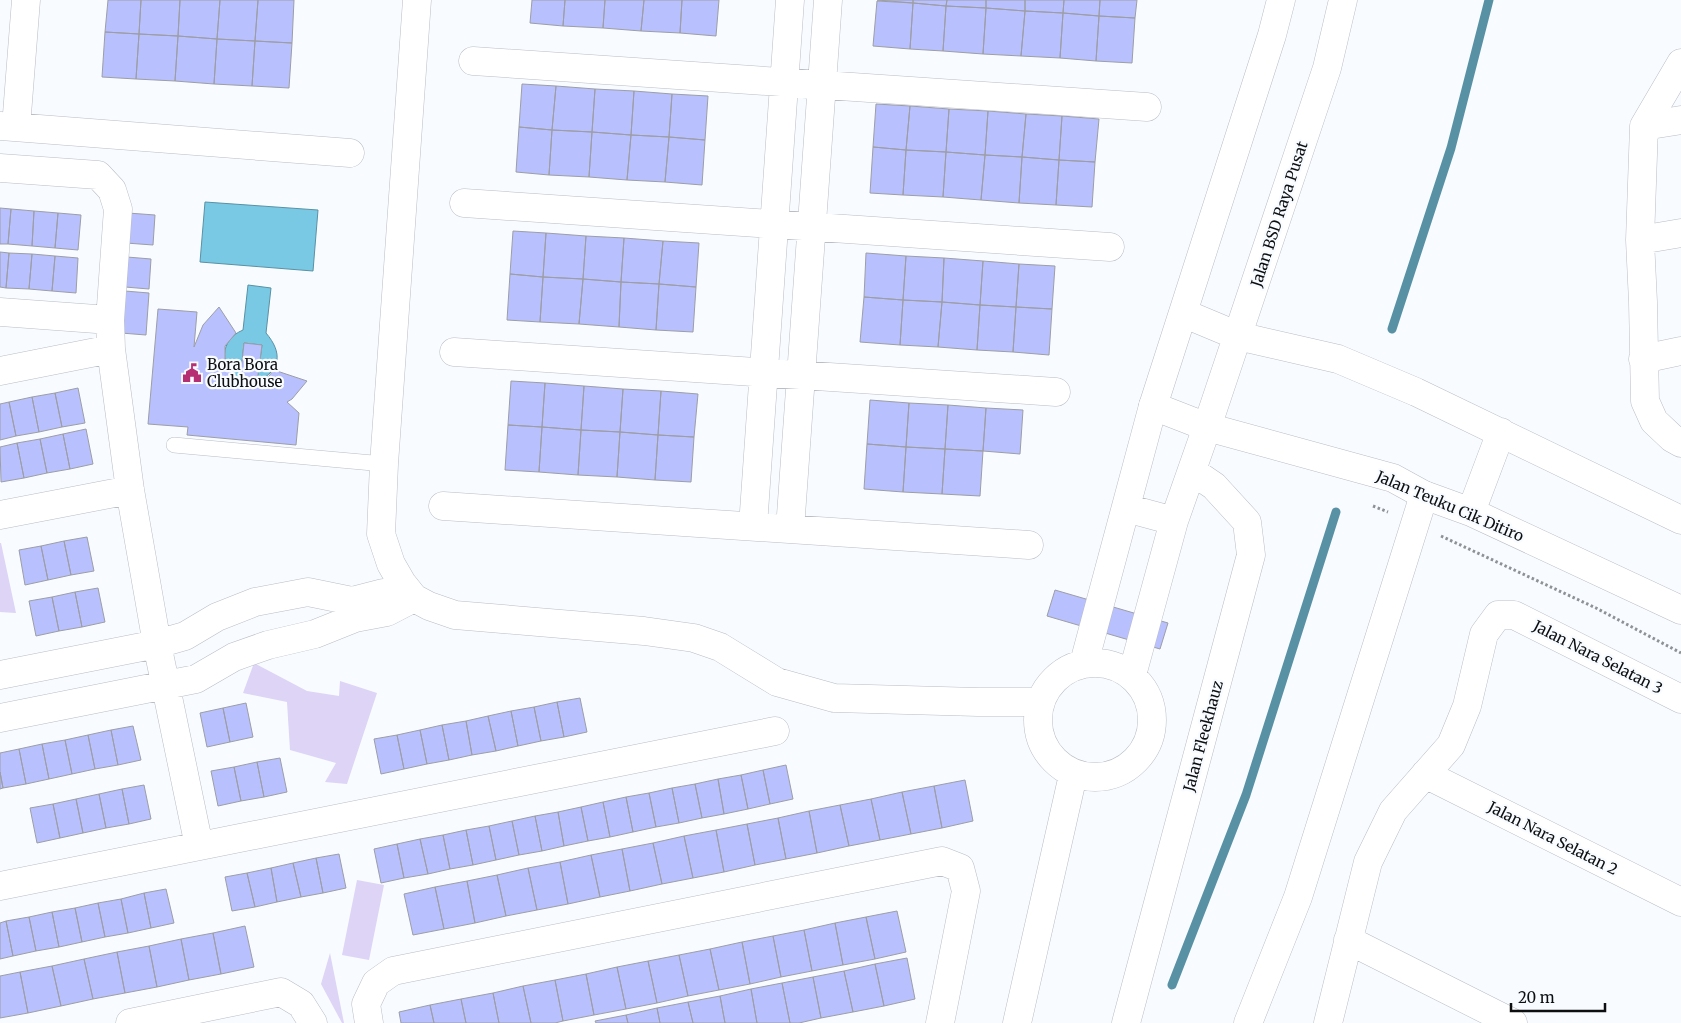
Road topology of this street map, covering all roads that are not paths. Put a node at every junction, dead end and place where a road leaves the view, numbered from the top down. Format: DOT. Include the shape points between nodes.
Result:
graph roads {
  1 [pos="26,0"];
  2 [pos="417,0"];
  3 [pos="790,0"];
  4 [pos="828,0"];
  5 [pos="1281,0"];
  6 [pos="1343,0"];
  7 [pos="473,61"];
  8 [pos="1681,63"];
  9 [pos="784,82"];
  10 [pos="821,85"];
  11 [pos="1147,107"];
  12 [pos="1681,120"];
  13 [pos="1644,126"];
  14 [pos="8,127"];
  15 [pos="350,152"];
  16 [pos="0,168"];
  17 [pos="464,203"];
  18 [pos="775,224"];
  19 [pos="812,226"];
  20 [pos="1681,233"];
  21 [pos="1640,240"];
  22 [pos="1110,246"];
  23 [pos="0,312"];
  24 [pos="1183,313"];
  25 [pos="110,320"];
  26 [pos="1238,336"];
  27 [pos="110,349"];
  28 [pos="1681,351"];
  29 [pos="454,352"];
  30 [pos="1643,358"];
  31 [pos="0,371"];
  32 [pos="764,373"];
  33 [pos="801,376"];
  34 [pos="1056,392"];
  35 [pos="1153,406"];
  36 [pos="1207,426"];
  37 [pos="1501,432"];
  38 [pos="1681,443"];
  39 [pos="174,445"];
  40 [pos="384,464"];
  41 [pos="1192,471"];
  42 [pos="130,490"];
  43 [pos="1424,495"];
  44 [pos="444,506"];
  45 [pos="1126,508"];
  46 [pos="1471,512"];
  47 [pos="0,515"];
  48 [pos="1681,520"];
  49 [pos="1174,521"];
  50 [pos="754,526"];
  51 [pos="790,529"];
  52 [pos="1030,545"];
  53 [pos="408,591"];
  54 [pos="308,592"];
  55 [pos="1681,610"];
  56 [pos="315,634"];
  57 [pos="157,644"];
  58 [pos="1084,663"];
  59 [pos="0,675"];
  60 [pos="1132,675"];
  61 [pos="166,686"];
  62 [pos="1681,698"];
  63 [pos="1039,710"];
  64 [pos="0,718"];
  65 [pos="775,731"];
  66 [pos="1426,774"];
  67 [pos="1073,775"];
  68 [pos="199,846"];
  69 [pos="0,886"];
  70 [pos="1681,902"];
  71 [pos="1348,940"];
  72 [pos="130,1023"];
  73 [pos="313,1023"];
  74 [pos="369,1023"];
  75 [pos="940,1023"];
  76 [pos="1017,1023"];
  77 [pos="1126,1023"];
  78 [pos="1248,1023"];
  79 [pos="1328,1023"];
  80 [pos="1514,1023"];
  1 -- 14 [label="street"];
  2 -- 40 [label="street"];
  3 -- 9 [label="street"];
  4 -- 10 [label="street"];
  5 -- 24 [label="street"];
  6 -- 26 [label="street, Jalan BSD Raya Pusat" via="1327,68"];
  7 -- 9 [label="street"];
  8 -- 13 [label="street"];
  9 -- 10 [label="street"];
  9 -- 18 [label="street"];
  10 -- 11 [label="street"];
  10 -- 19 [label="street"];
  12 -- 13 [label="street"];
  13 -- 21 [label="street"];
  14 -- 15 [label="street"];
  16 -- 25 [label="street" via="98,174 112,190 118,209"];
  17 -- 18 [label="street"];
  18 -- 19 [label="street"];
  18 -- 32 [label="street"];
  19 -- 22 [label="street"];
  19 -- 33 [label="street"];
  20 -- 21 [label="street"];
  21 -- 30 [label="street"];
  23 -- 25 [label="street"];
  24 -- 26 [label="street"];
  24 -- 35 [label="street"];
  25 -- 27 [label="street"];
  26 -- 36 [label="street, Jalan BSD Raya Pusat"];
  26 -- 37 [label="street" via="1338,359"];
  27 -- 31 [label="street"];
  27 -- 42 [label="street"];
  28 -- 30 [label="street"];
  29 -- 32 [label="street"];
  30 -- 38 [label="street" via="1645,401 1654,421"];
  32 -- 33 [label="street"];
  32 -- 50 [label="street"];
  33 -- 34 [label="street"];
  33 -- 51 [label="street"];
  35 -- 36 [label="street, Jalan Teuku Cik Ditiro"];
  35 -- 45 [label="street"];
  36 -- 41 [label="street, Jalan BSD Raya Pusat"];
  36 -- 43 [label="street, Jalan Teuku Cik Ditiro" via="1393,478"];
  37 -- 46 [label="street"];
  37 -- 48 [label="street"];
  39 -- 40 [label="lane"];
  40 -- 53 [label="street" via="381,534 391,564"];
  41 -- 49 [label="street, Jalan BSD Raya Pusat"];
  41 -- 77 [label="street, Jalan Fleekhauz" via="1214,486 1247,522 1251,555"];
  42 -- 47 [label="street"];
  42 -- 57 [label="street"];
  43 -- 46 [label="street, Jalan Teuku Cik Ditiro"];
  43 -- 78 [label="street" via="1298,898"];
  44 -- 50 [label="street"];
  45 -- 49 [label="street"];
  45 -- 58 [label="street"];
  46 -- 55 [label="street, Jalan Teuku Cik Ditiro"];
  49 -- 60 [label="street, Jalan BSD Raya Pusat"];
  50 -- 51 [label="street"];
  51 -- 52 [label="street"];
  53 -- 54 [label="street" via="352,601"];
  53 -- 56 [label="street" via="387,612 355,618"];
  53 -- 63 [label="street" via="429,606 455,615 694,638 720,647 777,682 834,698 978,702"];
  54 -- 56 [label="street"];
  54 -- 57 [label="street" via="255,602 216,617 185,636"];
  56 -- 61 [label="street" via="242,654 196,679"];
  57 -- 59 [label="street"];
  57 -- 61 [label="street"];
  58 -- 60 [label="street" via="1110,664"];
  58 -- 63 [label="street" via="1062,673 1049,686"];
  60 -- 67 [label="street" via="1144,689 1151,706 1153,724 1149,741 1126,769 1108,776"];
  61 -- 64 [label="street"];
  61 -- 68 [label="street"];
  62 -- 66 [label="street, Jalan Nara Selatan 3" via="1514,614 1498,615 1484,634 1467,706 1451,745"];
  63 -- 67 [label="street" via="1039,732 1046,749"];
  65 -- 68 [label="street"];
  66 -- 70 [label="street, Jalan Nara Selatan 2"];
  66 -- 71 [label="street" via="1393,811 1368,862"];
  67 -- 76 [label="street"];
  68 -- 69 [label="street"];
  71 -- 79 [label="street"];
  71 -- 80 [label="street"];
  72 -- 73 [label="street" via="281,992 302,1004"];
  74 -- 75 [label="street" via="366,1004 376,983 393,970 942,861 960,868 966,891"];
}
